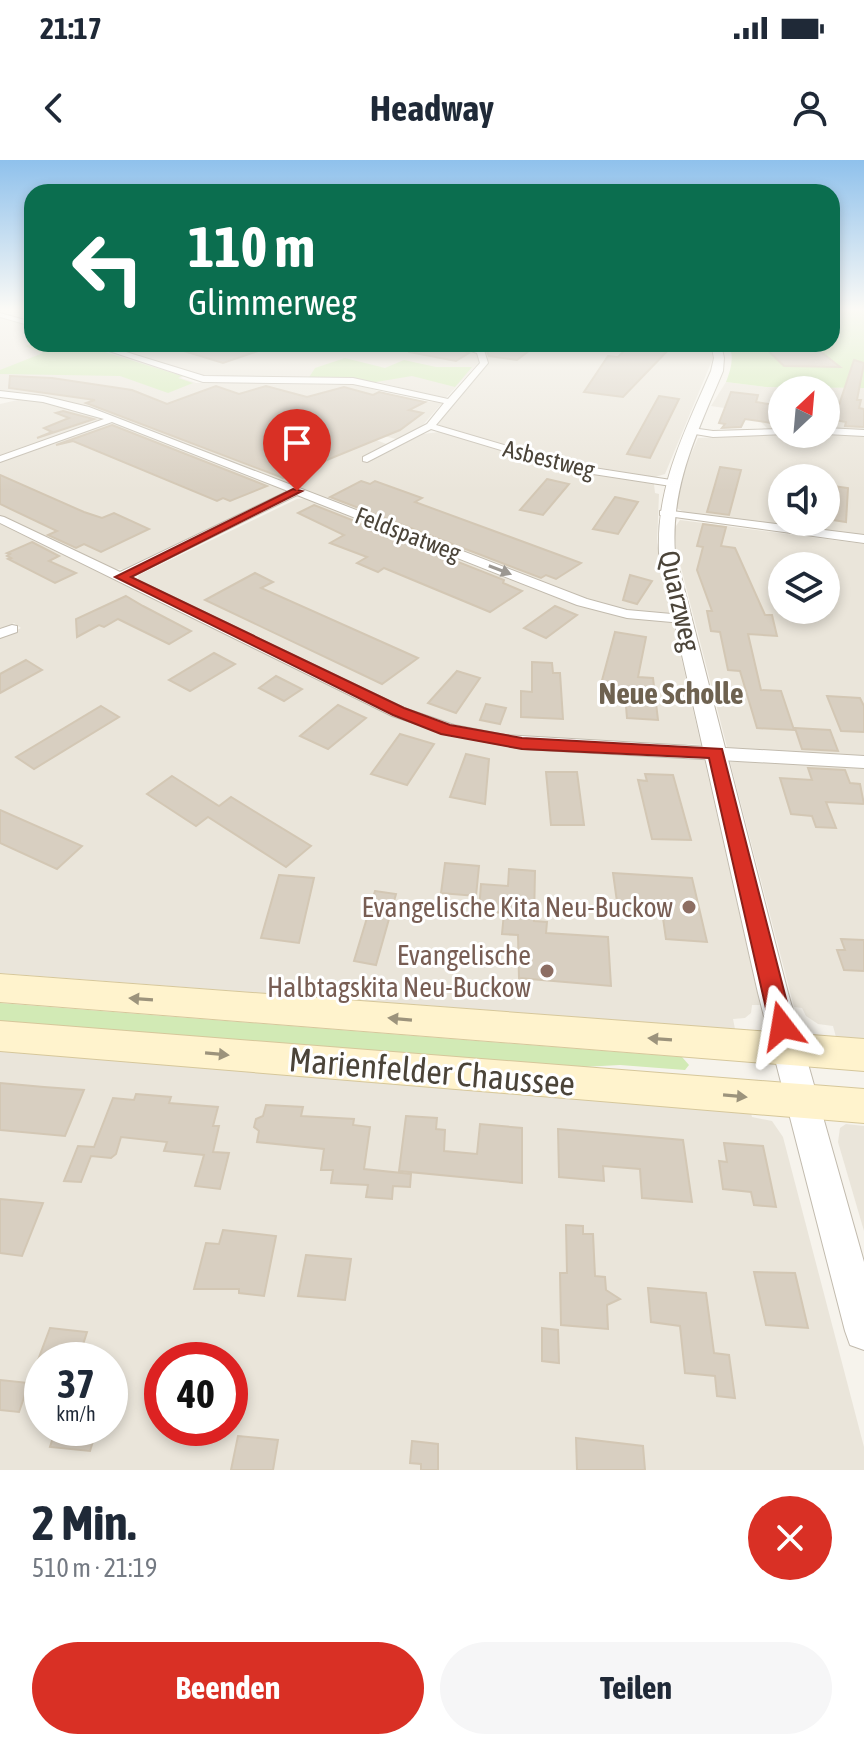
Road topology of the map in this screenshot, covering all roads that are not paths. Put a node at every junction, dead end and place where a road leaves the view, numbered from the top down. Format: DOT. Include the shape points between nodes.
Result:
graph roads {
  1 [pos="172,369"];
  2 [pos="477,369"];
  3 [pos="717,369"];
  4 [pos="0,394"];
  5 [pos="17,395"];
  6 [pos="0,402"];
  7 [pos="450,402"];
  8 [pos="113,419"];
  9 [pos="430,426"];
  10 [pos="692,431"];
  11 [pos="768,432"];
  12 [pos="840,432"];
  13 [pos="864,433"];
  14 [pos="0,459"];
  15 [pos="367,459"];
  16 [pos="671,483"];
  17 [pos="297,491"];
  18 [pos="664,513"];
  19 [pos="0,519"];
  20 [pos="864,539"];
  21 [pos="121,577"];
  22 [pos="683,619"];
  23 [pos="716,753"];
  24 [pos="864,762"];
  25 [pos="0,988"];
  26 [pos="0,1036"];
  27 [pos="788,1049"];
  28 [pos="864,1055"];
  29 [pos="801,1101"];
  30 [pos="864,1106"];
  31 [pos="864,1331"];
  1 -- 7 [label="street" via="203,379 353,381"];
  2 -- 7 [label="street"];
  3 -- 10 [label="street, Quarzweg"];
  4 -- 5 [label="street, Feldspatweg"];
  5 -- 6 [label="street"];
  5 -- 8 [label="street, Feldspatweg"];
  7 -- 9 [label="street"];
  8 -- 14 [label="street"];
  8 -- 17 [label="street, Feldspatweg"];
  9 -- 15 [label="street"];
  9 -- 16 [label="street, Asbestweg" via="567,467"];
  10 -- 11 [label="street"];
  10 -- 16 [label="street, Quarzweg"];
  12 -- 13 [label="street"];
  16 -- 18 [label="street, Quarzweg"];
  17 -- 21 [label="street"];
  17 -- 22 [label="street, Feldspatweg, one-way" via="582,602 627,614"];
  18 -- 20 [label="street"];
  18 -- 22 [label="street, Quarzweg" via="667,553"];
  19 -- 21 [label="street"];
  21 -- 23 [label="street" via="398,712 447,730 516,743"];
  22 -- 23 [label="street, Quarzweg"];
  23 -- 24 [label="street"];
  23 -- 27 [label="street, Quarzweg"];
  27 -- 25 [label="main road, Marienfelder Chaussee, one-way"];
  26 -- 29 [label="main road, Marienfelder Chaussee, one-way"];
  27 -- 28 [label="main road, Marienfelder Chaussee"];
  27 -- 29 [label="street, Quarzweg"];
  29 -- 30 [label="main road, Marienfelder Chaussee"];
  29 -- 31 [label="street, Quarzweg"];
}
